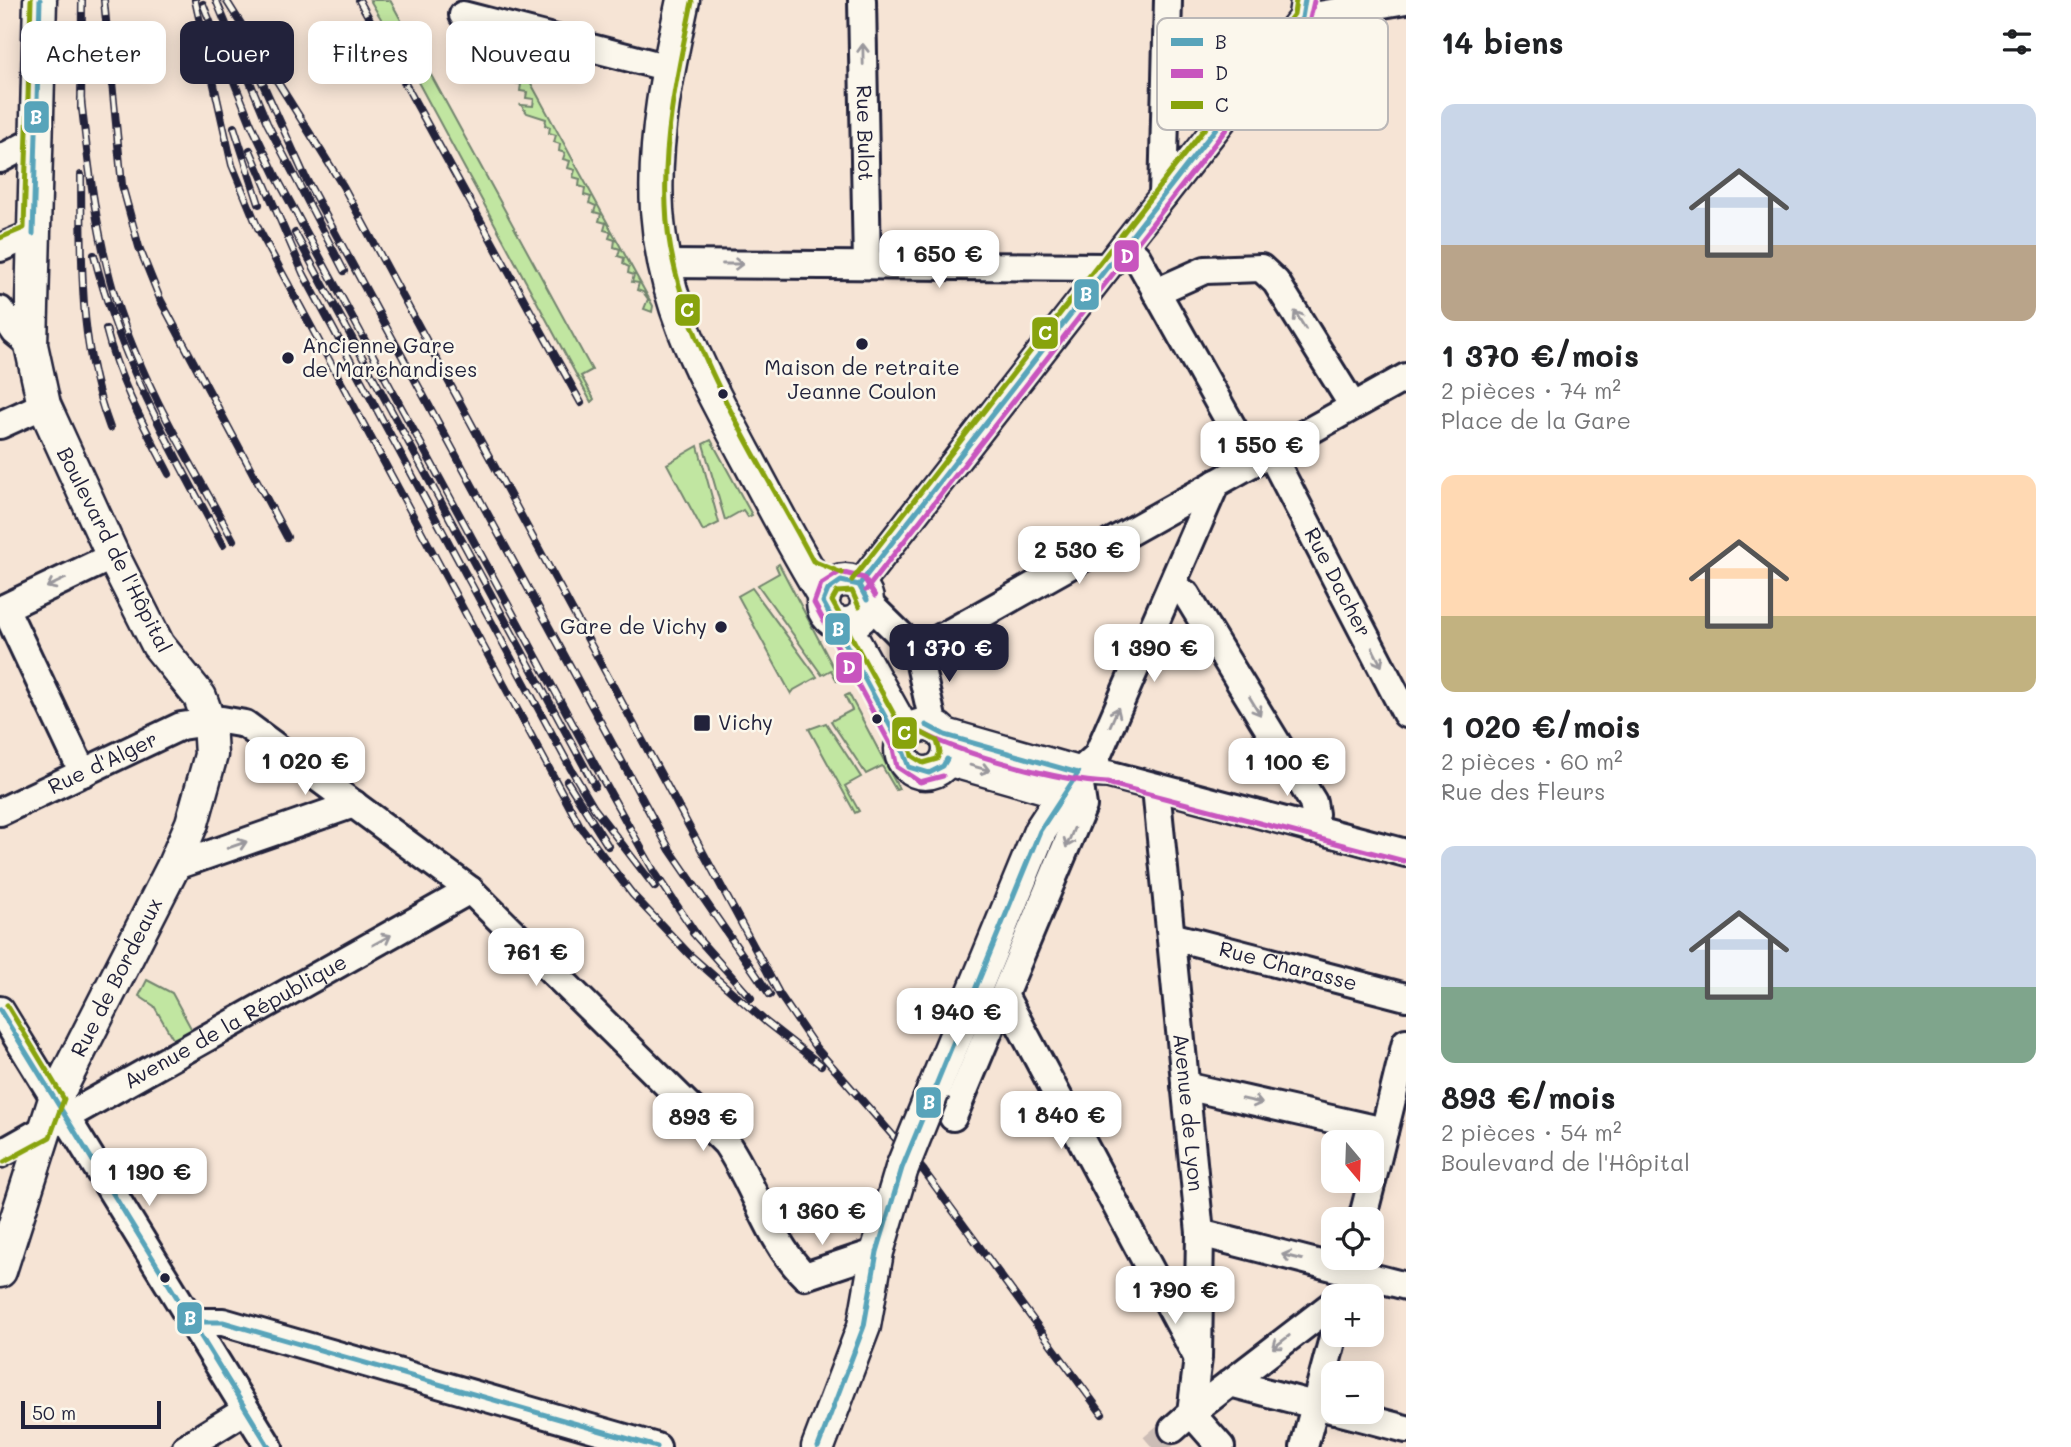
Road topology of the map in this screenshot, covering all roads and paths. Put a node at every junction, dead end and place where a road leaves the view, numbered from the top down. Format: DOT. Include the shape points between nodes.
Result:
graph roads {
  1 [pos="683,0"];
  2 [pos="862,0"];
  3 [pos="1168,0"];
  4 [pos="1406,0"];
  5 [pos="40,3"];
  6 [pos="1301,6"];
  7 [pos="463,15"];
  8 [pos="1168,18"];
  9 [pos="668,68"];
  10 [pos="1165,130"];
  11 [pos="1211,130"];
  12 [pos="36,140"];
  13 [pos="0,159"];
  14 [pos="1163,196"];
  15 [pos="33,234"];
  16 [pos="1124,246"];
  17 [pos="0,248"];
  18 [pos="665,264"];
  19 [pos="867,265"];
  20 [pos="1107,267"];
  21 [pos="1157,292"];
  22 [pos="0,310"];
  23 [pos="31,345"];
  24 [pos="1405,378"];
  25 [pos="44,405"];
  26 [pos="1353,406"];
  27 [pos="0,425"];
  28 [pos="1261,457"];
  29 [pos="1216,483"];
  30 [pos="113,556"];
  31 [pos="1171,587"];
  32 [pos="848,601"];
  33 [pos="2,609"];
  34 [pos="917,651"];
  35 [pos="1406,714"];
  36 [pos="209,722"];
  37 [pos="930,737"];
  38 [pos="83,773"];
  39 [pos="1078,773"];
  40 [pos="1045,786"];
  41 [pos="1156,789"];
  42 [pos="354,804"];
  43 [pos="0,812"];
  44 [pos="1311,829"];
  45 [pos="1406,853"];
  46 [pos="173,867"];
  47 [pos="470,890"];
  48 [pos="1002,929"];
  49 [pos="1171,936"];
  50 [pos="1005,997"];
  51 [pos="1406,997"];
  52 [pos="0,1010"];
  53 [pos="1406,1042"];
  54 [pos="1185,1086"];
  55 [pos="55,1116"];
  56 [pos="953,1117"];
  57 [pos="1380,1130"];
  58 [pos="1384,1131"];
  59 [pos="0,1154"];
  60 [pos="1200,1233"];
  61 [pos="877,1252"];
  62 [pos="0,1271"];
  63 [pos="1349,1276"];
  64 [pos="1158,1282"];
  65 [pos="1406,1286"];
  66 [pos="1199,1296"];
  67 [pos="1321,1313"];
  68 [pos="192,1322"];
  69 [pos="1198,1359"];
  70 [pos="1230,1383"];
  71 [pos="1321,1407"];
  72 [pos="246,1410"];
  73 [pos="1321,1414"];
  74 [pos="1182,1421"];
  75 [pos="1384,1423"];
  76 [pos="1406,1429"];
  77 [pos="186,1447"];
  78 [pos="269,1447"];
  79 [pos="657,1447"];
  80 [pos="818,1447"];
  81 [pos="1221,1447"];
  82 [pos="1304,1447"];
  1 -- 9 [label="main road"];
  19 -- 2 [label="street, Rue Bulot, one-way"];
  3 -- 8 [label="street"];
  4 -- 6 [label="street"];
  5 -- 12 [label="main road, Boulevard de l'Hôpital"];
  7 -- 9 [label="street"];
  9 -- 18 [label="main road" via="657,158 657,210"];
  10 -- 14 [label="street"];
  11 -- 14 [label="street"];
  12 -- 13 [label="street"];
  12 -- 15 [label="main road, Boulevard de l'Hôpital"];
  14 -- 16 [label="street"];
  15 -- 17 [label="street"];
  15 -- 23 [label="main road, Boulevard de l'Hôpital"];
  16 -- 20 [label="street"];
  16 -- 21 [label="street, Rue Dacher" via="1137,257"];
  18 -- 19 [label="street, one-way"];
  18 -- 32 [label="main road" via="688,345 807,568"];
  19 -- 20 [label="street"];
  20 -- 32 [label="street"];
  26 -- 21 [label="street, one-way" via="1276,282 1261,268 1205,270"];
  21 -- 28 [label="street, Rue Dacher"];
  22 -- 23 [label="street"];
  23 -- 25 [label="main road, Boulevard de l'Hôpital"];
  24 -- 26 [label="street"];
  25 -- 27 [label="street"];
  25 -- 30 [label="main road, Boulevard de l'Hôpital"];
  26 -- 28 [label="street"];
  28 -- 29 [label="street"];
  28 -- 35 [label="street, Rue Dacher, one-way"];
  29 -- 31 [label="street"];
  29 -- 34 [label="street"];
  30 -- 33 [label="street, one-way"];
  30 -- 36 [label="main road, Boulevard de l'Hôpital" via="159,645 200,697"];
  39 -- 31 [label="street, one-way" via="1097,757"];
  31 -- 44 [label="street, one-way" via="1186,594 1313,802"];
  32 -- 34 [label="street"];
  32 -- 37 [label="main road"];
  33 -- 38 [label="street"];
  34 -- 37 [label="street"];
  36 -- 38 [label="street, Rue d'Alger" via="181,726"];
  36 -- 42 [label="street" via="245,724"];
  36 -- 46 [label="main road, Rue de Bordeaux" via="210,763"];
  37 -- 39 [label="main road"];
  37 -- 40 [label="main road, one-way"];
  38 -- 43 [label="street, Rue d'Alger"];
  39 -- 40 [label="main road"];
  39 -- 41 [label="street" via="1108,774"];
  39 -- 48 [label="main road" via="1040,831"];
  39 -- 50 [label="street, one-way" via="1083,806"];
  40 -- 48 [label="main road" via="1013,837"];
  41 -- 44 [label="street"];
  41 -- 49 [label="street, Avenue de Lyon"];
  46 -- 42 [label="street, one-way"];
  42 -- 47 [label="street"];
  44 -- 45 [label="street"];
  46 -- 55 [label="main road, Rue de Bordeaux"];
  55 -- 47 [label="street, Avenue de la République, one-way"];
  47 -- 61 [label="street" via="726,1143 788,1259 805,1276"];
  48 -- 61 [label="main road, bridge" via="902,1168"];
  49 -- 51 [label="street, Rue Charasse"];
  49 -- 54 [label="street, Avenue de Lyon"];
  50 -- 56 [label="street"];
  50 -- 64 [label="street"];
  52 -- 55 [label="street"];
  53 -- 58 [label="street"];
  54 -- 57 [label="street, one-way"];
  54 -- 60 [label="street, Avenue de Lyon"];
  55 -- 59 [label="street, Avenue de la République"];
  55 -- 62 [label="main road, Rue de Bordeaux"];
  55 -- 68 [label="street"];
  63 -- 60 [label="street, one-way"];
  60 -- 66 [label="street, Avenue de Lyon"];
  61 -- 80 [label="main road" via="864,1326"];
  63 -- 65 [label="street"];
  64 -- 66 [label="street"];
  64 -- 69 [label="street"];
  66 -- 69 [label="street, Avenue de Lyon"];
  67 -- 70 [label="street, one-way"];
  68 -- 72 [label="street"];
  68 -- 79 [label="street" via="223,1322"];
  69 -- 74 [label="street, Avenue de Lyon"];
  70 -- 71 [label="street"];
  70 -- 74 [label="street"];
  72 -- 77 [label="street"];
  72 -- 78 [label="street"];
  73 -- 82 [label="street"];
  74 -- 81 [label="street"];
  75 -- 76 [label="street"];
}
